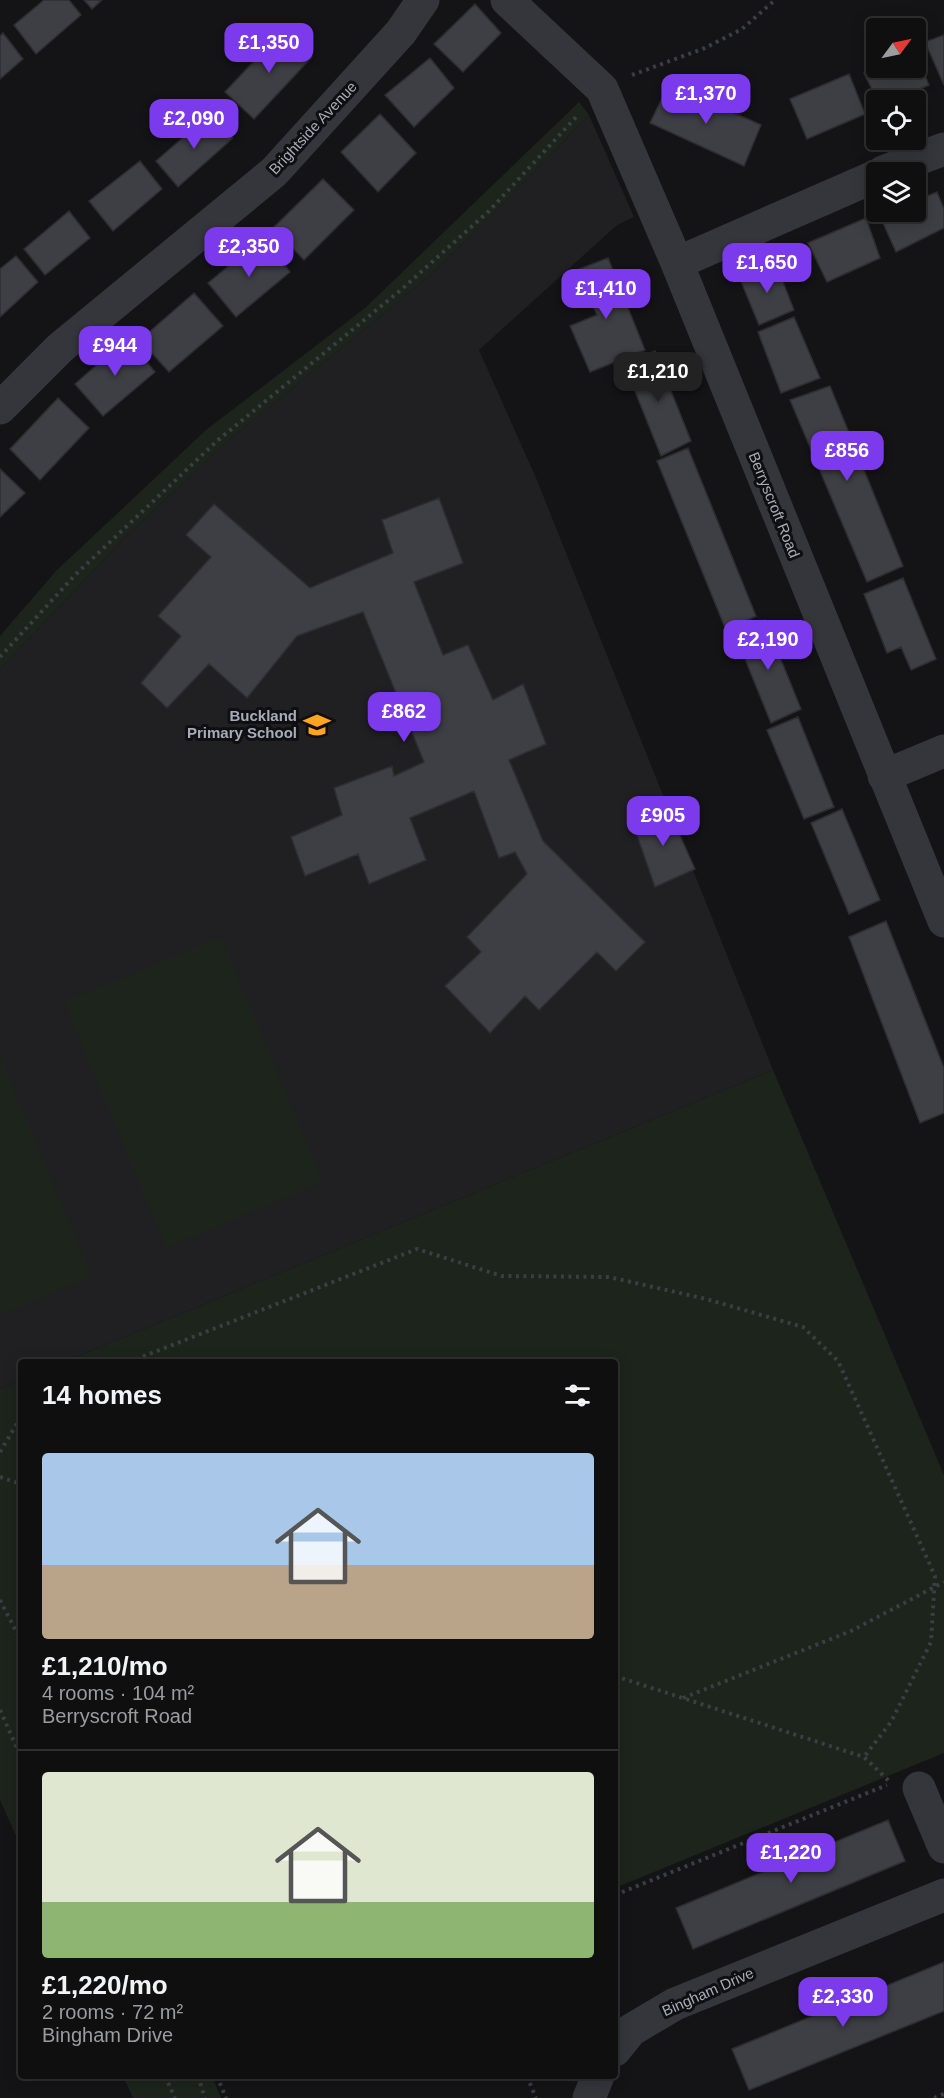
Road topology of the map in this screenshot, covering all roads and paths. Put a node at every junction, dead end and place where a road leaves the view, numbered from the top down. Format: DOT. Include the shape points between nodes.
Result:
graph roads {
  1 [pos="423,0"];
  2 [pos="507,0"];
  3 [pos="776,0"];
  4 [pos="602,89"];
  5 [pos="944,149"];
  6 [pos="910,162"];
  7 [pos="866,180"];
  8 [pos="677,263"];
  9 [pos="0,408"];
  10 [pos="0,657"];
  11 [pos="944,751"];
  12 [pos="884,776"];
  13 [pos="944,921"];
  14 [pos="137,1359"];
  15 [pos="18,1422"];
  16 [pos="0,1452"];
  17 [pos="0,1477"];
  18 [pos="18,1483"];
  19 [pos="944,1582"];
  20 [pos="934,1586"];
  21 [pos="0,1600"];
  22 [pos="18,1635"];
  23 [pos="618,1677"];
  24 [pos="683,1698"];
  25 [pos="0,1710"];
  26 [pos="18,1750"];
  27 [pos="864,1757"];
  28 [pos="902,1784"];
  29 [pos="944,1847"];
  30 [pos="618,1894"];
  31 [pos="944,1895"];
  32 [pos="618,2046"];
  33 [pos="166,2079"];
  34 [pos="199,2079"];
  35 [pos="218,2079"];
  36 [pos="528,2079"];
  37 [pos="597,2079"];
  38 [pos="944,2094"];
  39 [pos="174,2098"];
  40 [pos="205,2098"];
  41 [pos="226,2098"];
  42 [pos="536,2098"];
  43 [pos="589,2098"];
  44 [pos="934,2098"];
  1 -- 9 [label="street, Brightside Avenue" via="401,32 274,172 60,348"];
  2 -- 4 [label="street"];
  3 -- 4 [label="path" via="742,29 705,48"];
  4 -- 8 [label="street, Berryscroft Road"];
  4 -- 10 [label="path" via="489,211 402,289 217,441 75,575"];
  5 -- 6 [label="street"];
  7 -- 8 [label="street"];
  8 -- 12 [label="street, Berryscroft Road"];
  11 -- 12 [label="street"];
  12 -- 13 [label="street, Berryscroft Road"];
  14 -- 20 [label="path" via="417,1249 502,1276 609,1277 706,1299 803,1327 838,1361 935,1576"];
  15 -- 16 [label="path"];
  17 -- 18 [label="path"];
  19 -- 20 [label="path"];
  20 -- 24 [label="path" via="851,1631"];
  20 -- 27 [label="path" via="931,1642 891,1722"];
  21 -- 22 [label="path"];
  23 -- 24 [label="path"];
  24 -- 27 [label="path"];
  25 -- 26 [label="path"];
  27 -- 28 [label="path"];
  28 -- 29 [label="street"];
  28 -- 30 [label="path"];
  31 -- 32 [label="street, Bingham Drive" via="675,2004 631,2030"];
  33 -- 39 [label="path"];
  34 -- 40 [label="path"];
  35 -- 41 [label="path"];
  36 -- 42 [label="path"];
  37 -- 43 [label="street"];
  38 -- 44 [label="path"];
}
